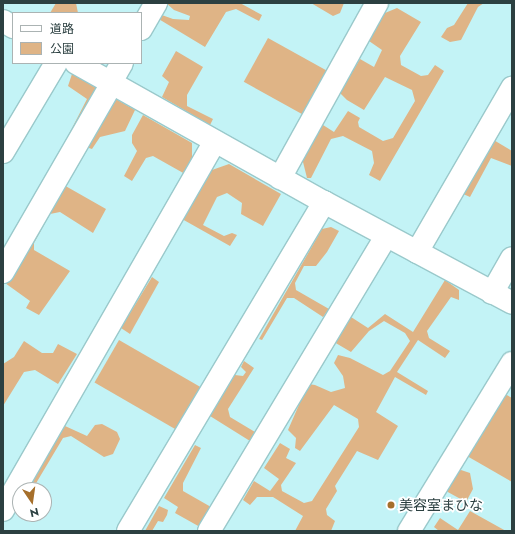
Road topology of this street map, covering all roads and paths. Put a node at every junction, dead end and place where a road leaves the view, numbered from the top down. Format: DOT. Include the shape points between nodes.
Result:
graph roads {
  1 [pos="156,3"];
  2 [pos="377,3"];
  3 [pos="142,27"];
  4 [pos="55,64"];
  5 [pos="78,64"];
  6 [pos="121,64"];
  7 [pos="111,83"];
  8 [pos="512,88"];
  9 [pos="215,142"];
  10 [pos="3,152"];
  11 [pos="280,178"];
  12 [pos="324,202"];
  13 [pos="386,236"];
  14 [pos="417,252"];
  15 [pos="512,258"];
  16 [pos="3,272"];
  17 [pos="492,293"];
  18 [pos="512,303"];
  19 [pos="512,363"];
  20 [pos="3,510"];
  21 [pos="128,531"];
  22 [pos="209,531"];
  23 [pos="409,531"];
  1 -- 3 [label="street"];
  2 -- 11 [label="street"];
  4 -- 10 [label="street"];
  5 -- 7 [label="street"];
  6 -- 7 [label="street"];
  7 -- 9 [label="street"];
  7 -- 16 [label="street"];
  8 -- 14 [label="street"];
  9 -- 11 [label="street"];
  9 -- 20 [label="street"];
  11 -- 12 [label="street"];
  12 -- 13 [label="street"];
  12 -- 21 [label="street"];
  13 -- 14 [label="street"];
  13 -- 22 [label="street"];
  14 -- 17 [label="street"];
  15 -- 17 [label="street"];
  17 -- 18 [label="street"];
  19 -- 23 [label="street"];
}
